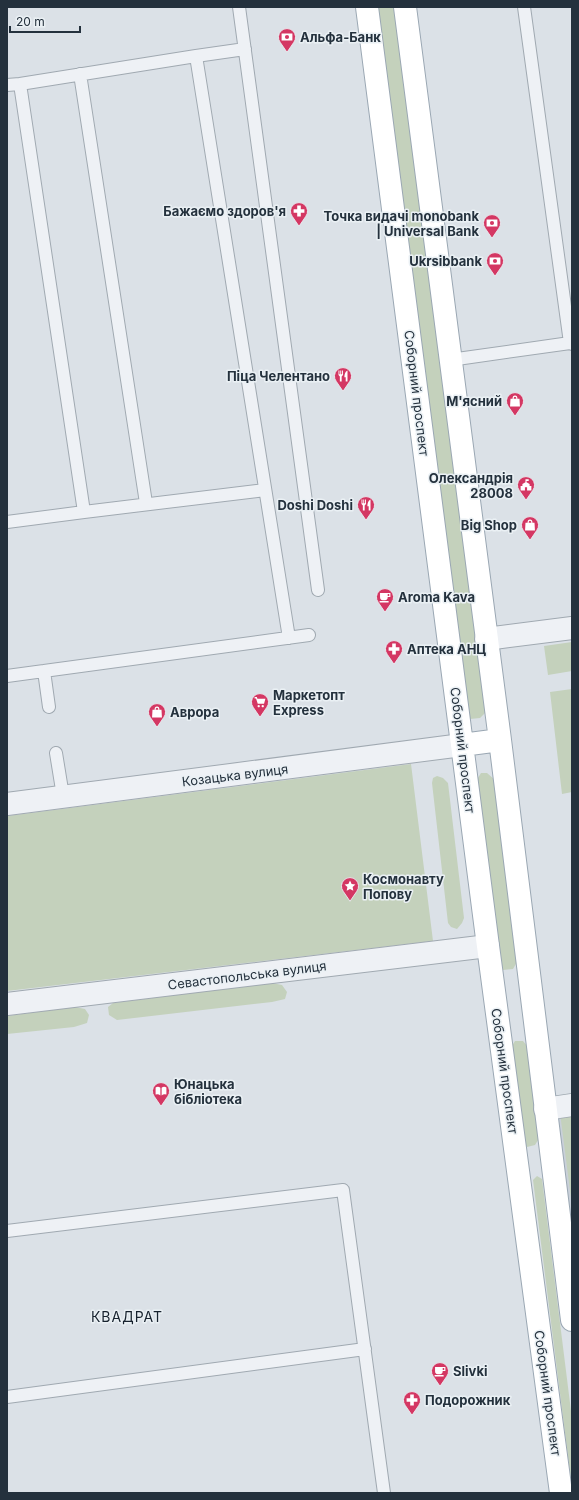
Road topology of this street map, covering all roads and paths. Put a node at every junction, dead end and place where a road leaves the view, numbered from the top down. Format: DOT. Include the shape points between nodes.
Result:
graph roads {
  1 [pos="239,7"];
  2 [pos="367,7"];
  3 [pos="405,7"];
  4 [pos="524,7"];
  5 [pos="245,49"];
  6 [pos="196,56"];
  7 [pos="80,74"];
  8 [pos="20,84"];
  9 [pos="7,86"];
  10 [pos="568,298"];
  11 [pos="571,344"];
  12 [pos="450,360"];
  13 [pos="265,490"];
  14 [pos="146,503"];
  15 [pos="84,512"];
  16 [pos="7,522"];
  17 [pos="318,590"];
  18 [pos="572,628"];
  19 [pos="309,635"];
  20 [pos="289,638"];
  21 [pos="486,639"];
  22 [pos="44,671"];
  23 [pos="7,676"];
  24 [pos="49,707"];
  25 [pos="500,740"];
  26 [pos="462,745"];
  27 [pos="56,753"];
  28 [pos="63,796"];
  29 [pos="7,804"];
  30 [pos="488,946"];
  31 [pos="7,1004"];
  32 [pos="533,1012"];
  33 [pos="498,1017"];
  34 [pos="572,1105"];
  35 [pos="545,1109"];
  36 [pos="551,1157"];
  37 [pos="517,1161"];
  38 [pos="7,1231"];
  39 [pos="572,1320"];
  40 [pos="365,1349"];
  41 [pos="7,1396"];
  42 [pos="384,1493"];
  43 [pos="561,1493"];
  1 -- 5 [label="lane"];
  2 -- 26 [label="main road, Соборний проспект"];
  3 -- 12 [label="main road"];
  4 -- 10 [label="lane"];
  5 -- 6 [label="lane"];
  5 -- 17 [label="lane"];
  6 -- 7 [label="lane"];
  6 -- 13 [label="lane"];
  7 -- 8 [label="lane"];
  7 -- 14 [label="lane"];
  8 -- 9 [label="lane"];
  8 -- 15 [label="lane"];
  10 -- 11 [label="lane"];
  11 -- 12 [label="lane"];
  12 -- 21 [label="main road"];
  13 -- 14 [label="lane"];
  13 -- 20 [label="lane"];
  14 -- 15 [label="lane"];
  15 -- 16 [label="lane"];
  18 -- 21 [label="street"];
  19 -- 20 [label="lane"];
  20 -- 22 [label="lane"];
  21 -- 25 [label="main road"];
  22 -- 23 [label="lane"];
  22 -- 24 [label="lane"];
  25 -- 26 [label="main road"];
  25 -- 32 [label="main road"];
  26 -- 28 [label="street, Козацька вулиця"];
  26 -- 30 [label="main road, Соборний проспект"];
  27 -- 28 [label="lane"];
  28 -- 29 [label="street, Козацька вулиця"];
  30 -- 31 [label="street, Севастопольська вулиця"];
  30 -- 33 [label="main road, Соборний проспект"];
  32 -- 33 [label="main road"];
  32 -- 35 [label="main road"];
  33 -- 37 [label="main road, Соборний проспект"];
  34 -- 35 [label="street"];
  35 -- 36 [label="main road"];
  36 -- 37 [label="main road"];
  36 -- 39 [label="main road"];
  37 -- 43 [label="main road, Соборний проспект"];
  38 -- 40 [label="lane" via="343,1190"];
  40 -- 41 [label="lane"];
  40 -- 42 [label="lane"];
}
